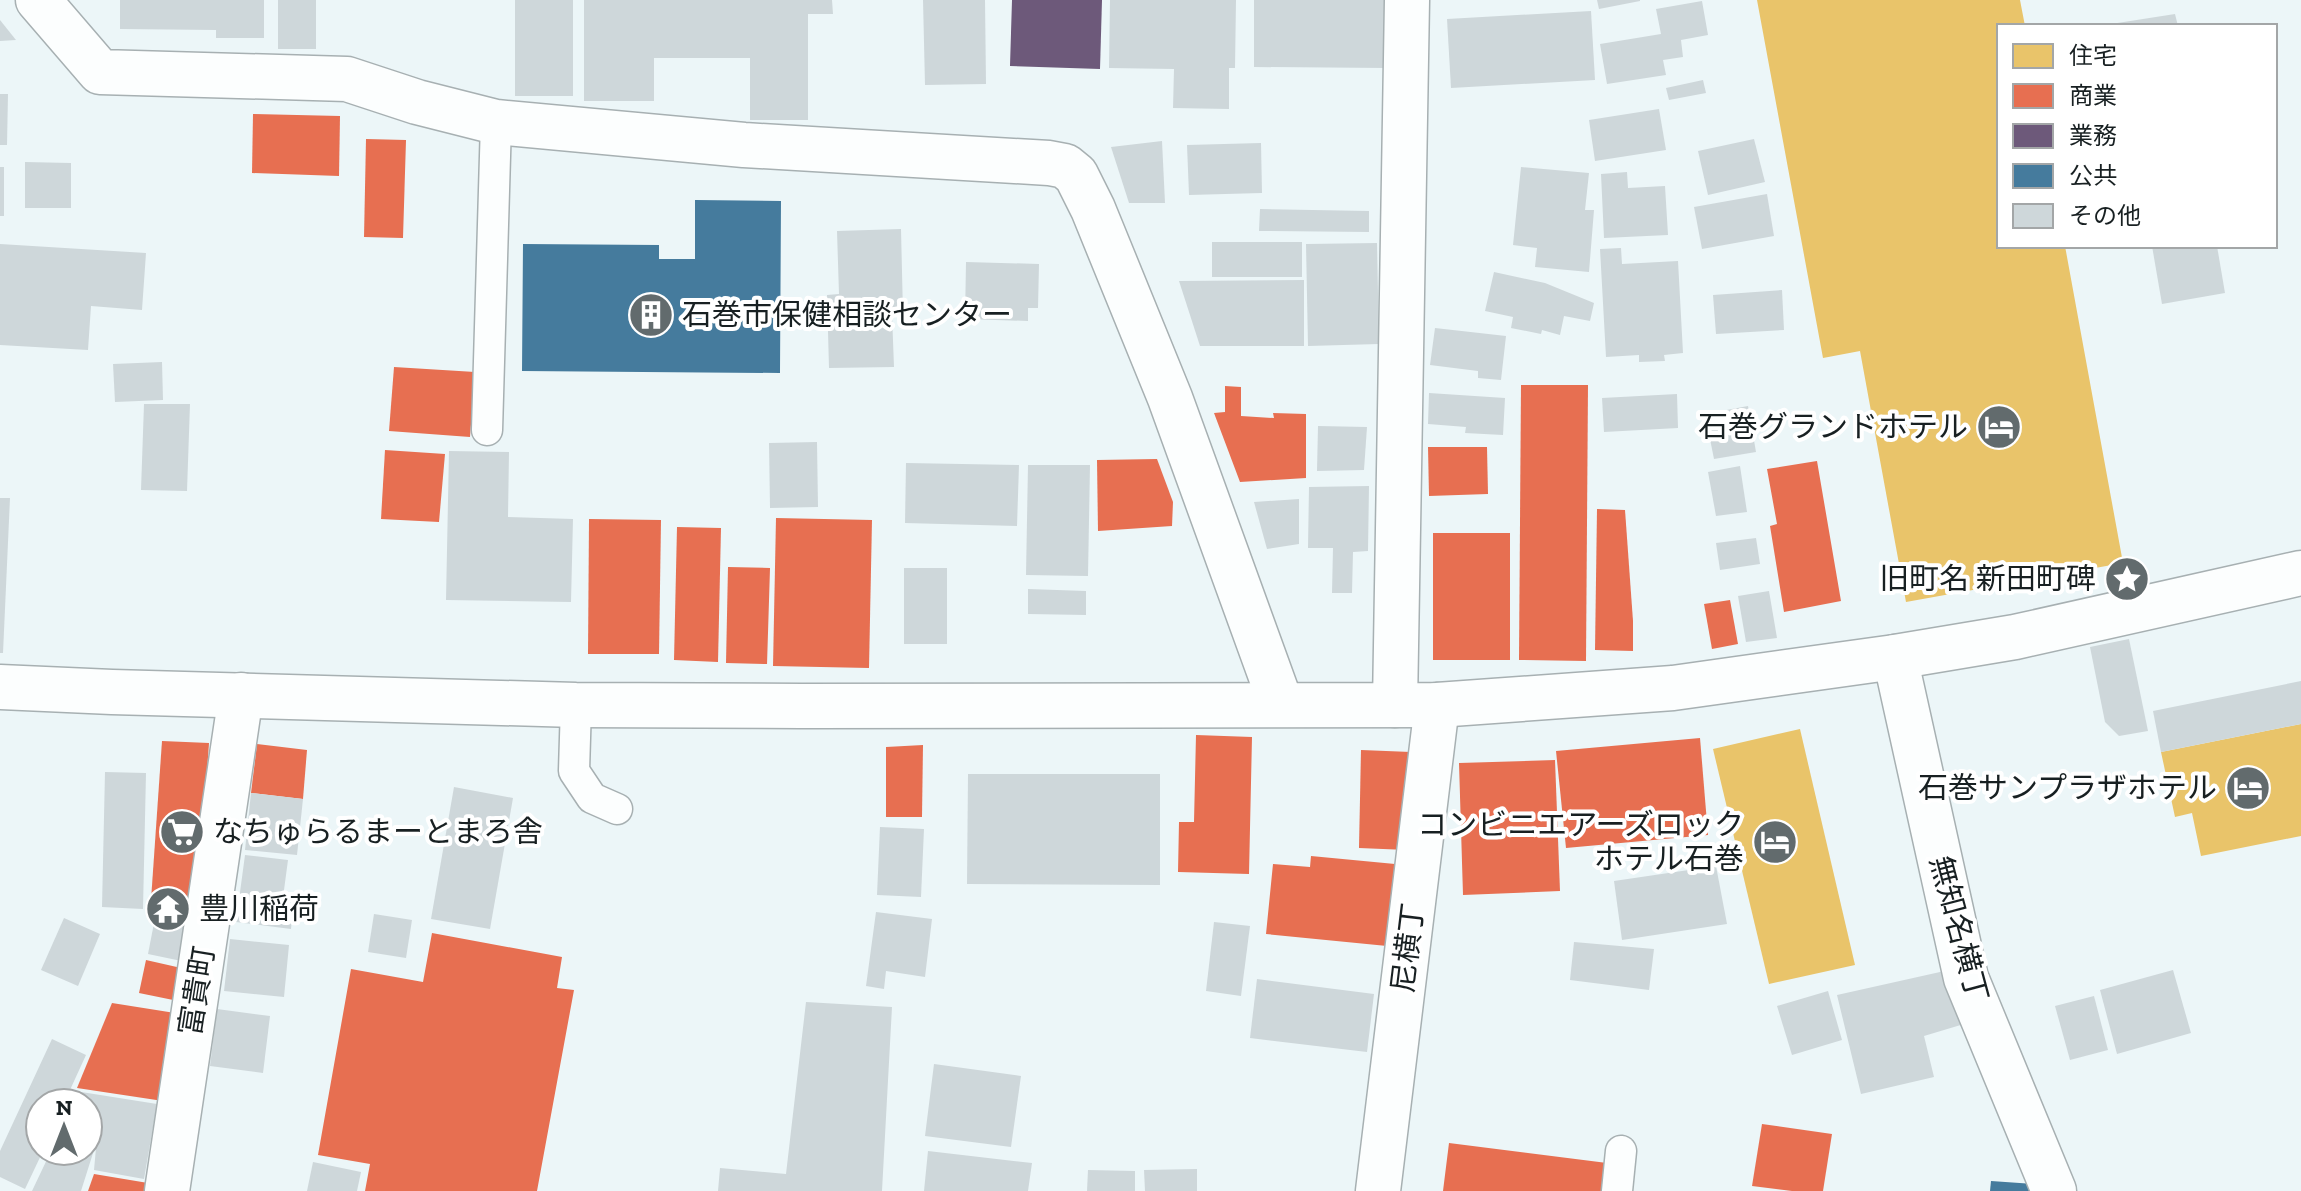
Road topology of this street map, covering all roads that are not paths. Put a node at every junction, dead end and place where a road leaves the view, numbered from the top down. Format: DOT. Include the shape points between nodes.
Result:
graph roads {
  1 [pos="38,0"];
  2 [pos="1407,0"];
  3 [pos="496,122"];
  4 [pos="487,430"];
  5 [pos="2301,573"];
  6 [pos="1895,657"];
  7 [pos="0,687"];
  8 [pos="241,695"];
  9 [pos="1281,704"];
  10 [pos="576,705"];
  11 [pos="1416,705"];
  12 [pos="617,809"];
  13 [pos="1621,1151"];
  14 [pos="167,1191"];
  15 [pos="1378,1191"];
  16 [pos="1617,1191"];
  17 [pos="2054,1191"];
  1 -- 3 [label="street" via="100,72 347,79"];
  2 -- 11 [label="street, 尼横丁"];
  3 -- 4 [label="lane"];
  3 -- 9 [label="street" via="1065,166 1076,175 1093,209 1164,383"];
  5 -- 6 [label="street" via="2015,637"];
  6 -- 11 [label="street" via="1673,688"];
  6 -- 17 [label="street, 無知名横丁" via="1966,978"];
  7 -- 8 [label="street"];
  8 -- 10 [label="street"];
  8 -- 14 [label="street, 富貴町"];
  9 -- 10 [label="street"];
  9 -- 11 [label="street"];
  10 -- 12 [label="lane" via="574,771 592,798"];
  11 -- 15 [label="street, 尼横丁"];
  13 -- 16 [label="lane"];
}
